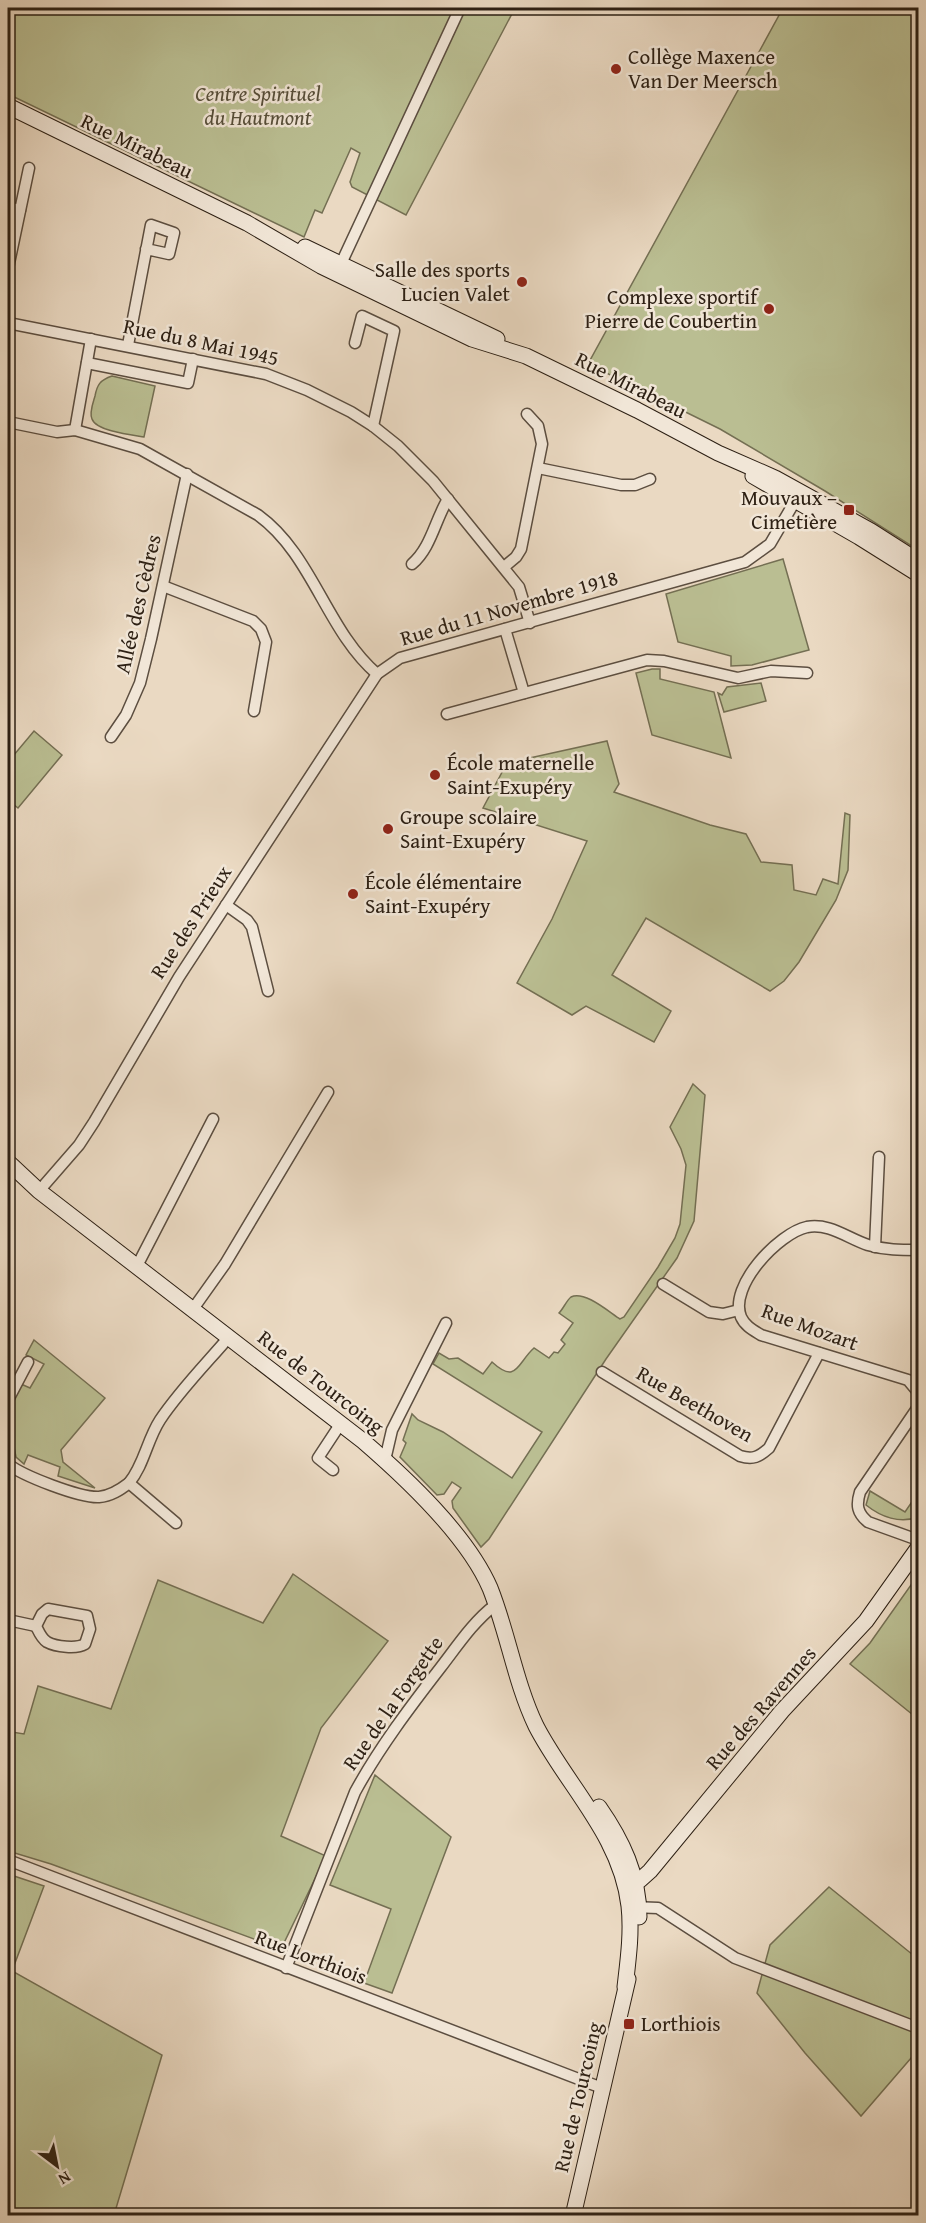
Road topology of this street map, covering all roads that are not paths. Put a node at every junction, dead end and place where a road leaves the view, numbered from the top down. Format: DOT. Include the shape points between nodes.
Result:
graph roads {
  1 [pos="460,8"];
  2 [pos="8,106"];
  3 [pos="29,168"];
  4 [pos="8,207"];
  5 [pos="20,210"];
  6 [pos="146,249"];
  7 [pos="8,268"];
  8 [pos="338,269"];
  9 [pos="8,323"];
  10 [pos="91,339"];
  11 [pos="355,343"];
  12 [pos="128,345"];
  13 [pos="194,359"];
  14 [pos="87,363"];
  15 [pos="527,414"];
  16 [pos="8,422"];
  17 [pos="373,426"];
  18 [pos="75,430"];
  19 [pos="538,468"];
  20 [pos="187,474"];
  21 [pos="650,479"];
  22 [pos="797,496"];
  23 [pos="448,499"];
  24 [pos="918,561"];
  25 [pos="412,564"];
  26 [pos="504,567"];
  27 [pos="918,574"];
  28 [pos="163,586"];
  29 [pos="530,623"];
  30 [pos="505,629"];
  31 [pos="807,673"];
  32 [pos="377,674"];
  33 [pos="524,693"];
  34 [pos="254,711"];
  35 [pos="447,714"];
  36 [pos="111,737"];
  37 [pos="226,905"];
  38 [pos="268,991"];
  39 [pos="328,1092"];
  40 [pos="213,1119"];
  41 [pos="879,1157"];
  42 [pos="8,1162"];
  43 [pos="39,1191"];
  44 [pos="875,1246"];
  45 [pos="918,1250"];
  46 [pos="136,1266"];
  47 [pos="663,1284"];
  48 [pos="193,1309"];
  49 [pos="739,1310"];
  50 [pos="446,1323"];
  51 [pos="229,1337"];
  52 [pos="819,1353"];
  53 [pos="28,1362"];
  54 [pos="602,1372"];
  55 [pos="918,1392"];
  56 [pos="8,1400"];
  57 [pos="918,1407"];
  58 [pos="342,1423"];
  59 [pos="385,1460"];
  60 [pos="8,1464"];
  61 [pos="333,1470"];
  62 [pos="129,1483"];
  63 [pos="176,1523"];
  64 [pos="918,1540"];
  65 [pos="918,1548"];
  66 [pos="495,1605"];
  67 [pos="8,1620"];
  68 [pos="36,1626"];
  69 [pos="8,1860"];
  70 [pos="630,1884"];
  71 [pos="634,1907"];
  72 [pos="286,1968"];
  73 [pos="918,2028"];
  74 [pos="602,2088"];
  75 [pos="573,2216"];
  1 -- 8 [label="street"];
  2 -- 8 [label="main road, Rue Mirabeau"];
  3 -- 5 [label="street"];
  4 -- 5 [label="street"];
  5 -- 7 [label="street"];
  6 -- 12 [label="street"];
  8 -- 22 [label="main road, Rue Mirabeau" via="472,339 526,356 775,478"];
  9 -- 10 [label="street, Rue du 8 Mai 1945"];
  10 -- 12 [label="street, Rue du 8 Mai 1945"];
  10 -- 14 [label="street"];
  11 -- 17 [label="street" via="362,316 394,331"];
  12 -- 13 [label="street, Rue du 8 Mai 1945"];
  13 -- 14 [label="street" via="188,383"];
  13 -- 17 [label="street, Rue du 8 Mai 1945" via="266,374 329,400"];
  14 -- 18 [label="street"];
  15 -- 19 [label="street" via="541,432"];
  16 -- 18 [label="street" via="57,432"];
  17 -- 23 [label="street, Rue du 8 Mai 1945" via="419,465"];
  18 -- 20 [label="street" via="140,449"];
  19 -- 21 [label="street" via="621,485"];
  19 -- 26 [label="street" via="521,549"];
  20 -- 28 [label="street, Allée des Cèdres"];
  20 -- 32 [label="street" via="258,515 281,534 355,654"];
  22 -- 24 [label="main road, Rue Mirabeau" via="871,531"];
  22 -- 27 [label="main road, Rue Mirabeau"];
  22 -- 29 [label="street, Rue du 11 Novembre 1918" via="770,544 745,562"];
  23 -- 25 [label="street" via="426,548"];
  23 -- 26 [label="street, Rue du 8 Mai 1945"];
  26 -- 29 [label="street, Rue du 8 Mai 1945" via="522,593"];
  28 -- 34 [label="street" via="253,621 261,628 266,642"];
  28 -- 36 [label="street, Allée des Cèdres" via="140,683"];
  29 -- 30 [label="street, Rue du 11 Novembre 1918"];
  30 -- 32 [label="street, Rue du 11 Novembre 1918" via="400,658"];
  30 -- 33 [label="street"];
  31 -- 33 [label="street" via="771,671 738,678 647,660"];
  32 -- 37 [label="street, Rue des Prieux"];
  33 -- 35 [label="street"];
  37 -- 38 [label="street" via="252,927"];
  37 -- 43 [label="street, Rue des Prieux" via="162,1004 94,1122 74,1152"];
  39 -- 48 [label="street" via="225,1264"];
  40 -- 46 [label="street"];
  41 -- 44 [label="street"];
  42 -- 43 [label="main road, Rue de Tourcoing"];
  43 -- 46 [label="main road, Rue de Tourcoing"];
  44 -- 45 [label="street, Rue Mozart"];
  44 -- 49 [label="street, Rue Mozart" via="830,1228 806,1228 793,1233 754,1269 740,1298"];
  46 -- 48 [label="main road, Rue de Tourcoing"];
  47 -- 49 [label="street" via="709,1312"];
  48 -- 51 [label="main road, Rue de Tourcoing"];
  49 -- 52 [label="street, Rue Mozart" via="745,1323 761,1335"];
  50 -- 59 [label="street" via="415,1393 392,1430"];
  51 -- 58 [label="main road, Rue de Tourcoing"];
  51 -- 62 [label="street" via="159,1421"];
  52 -- 54 [label="street, Rue Beethoven" via="768,1448 754,1458 740,1456"];
  52 -- 55 [label="street, Rue Mozart" via="908,1380"];
  53 -- 56 [label="street"];
  57 -- 64 [label="street" via="857,1500 858,1509 868,1522"];
  58 -- 59 [label="main road, Rue de Tourcoing"];
  58 -- 61 [label="street" via="318,1458"];
  59 -- 66 [label="main road, Rue de Tourcoing" via="470,1552"];
  60 -- 62 [label="street" via="85,1496 108,1495"];
  62 -- 63 [label="street"];
  65 -- 70 [label="main road, Rue des Ravennes" via="854,1636 782,1710 647,1874"];
  66 -- 70 [label="main road, Rue de Tourcoing" via="527,1701 619,1836"];
  66 -- 72 [label="street, Rue de la Forgette" via="480,1618 416,1699 366,1772"];
  67 -- 68 [label="street"];
  68 -- 68 [label="street" via="47,1642 80,1647 90,1629 87,1616 48,1609"];
  69 -- 72 [label="street, Rue Lorthiois"];
  70 -- 71 [label="main road, Rue de Tourcoing"];
  71 -- 73 [label="street" via="658,1908 735,1958"];
  71 -- 74 [label="main road, Rue de Tourcoing" via="636,1948"];
  72 -- 74 [label="street, Rue Lorthiois"];
  74 -- 75 [label="main road, Rue de Tourcoing"];
}
